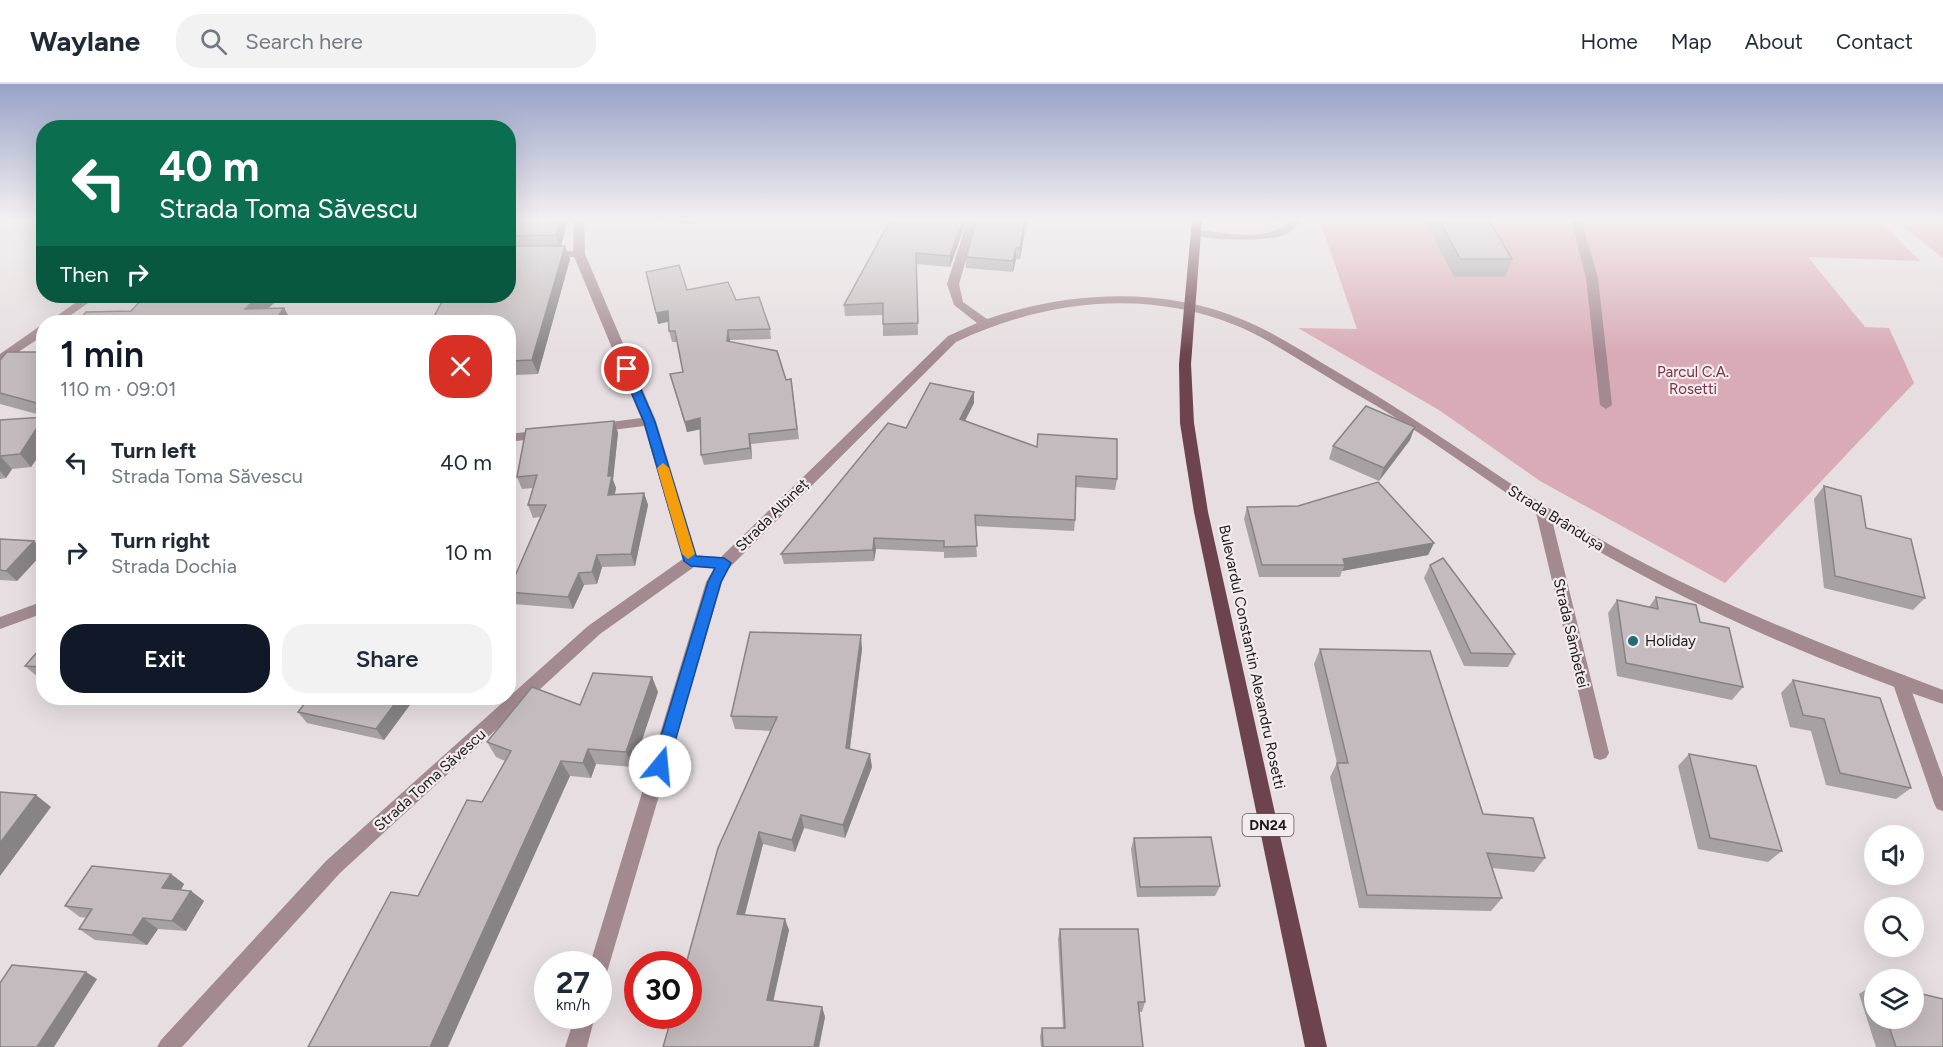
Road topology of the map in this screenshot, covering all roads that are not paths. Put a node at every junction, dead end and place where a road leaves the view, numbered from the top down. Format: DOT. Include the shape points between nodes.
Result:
graph roads {
  1 [pos="583,264"];
  2 [pos="959,264"];
  3 [pos="1194,264"];
  4 [pos="1588,264"];
  5 [pos="82,303"];
  6 [pos="1188,307"];
  7 [pos="64,315"];
  8 [pos="983,321"];
  9 [pos="36,335"];
  10 [pos="0,360"];
  11 [pos="1606,405"];
  12 [pos="650,422"];
  13 [pos="579,430"];
  14 [pos="555,433"];
  15 [pos="516,437"];
  16 [pos="1544,513"];
  17 [pos="691,561"];
  18 [pos="724,563"];
  19 [pos="36,610"];
  20 [pos="0,623"];
  21 [pos="1900,681"];
  22 [pos="1943,697"];
  23 [pos="516,701"];
  24 [pos="511,705"];
  25 [pos="1600,753"];
  26 [pos="1943,803"];
  27 [pos="604,951"];
  28 [pos="581,1029"];
  29 [pos="168,1047"];
  30 [pos="576,1047"];
  31 [pos="1316,1047"];
  1 -- 12 [label="street"];
  2 -- 8 [label="street" via="953,284 958,303"];
  3 -- 6 [label="main road, DN24"];
  4 -- 11 [label="street"];
  5 -- 7 [label="street"];
  6 -- 8 [label="street, Strada Albineț" via="1089,301 1046,305"];
  6 -- 16 [label="street, Strada Brândușa" via="1243,324 1285,346 1406,418"];
  6 -- 31 [label="main road, Bulevardul Constantin Alexandru Rosetti / DN24" via="1187,423 1201,512"];
  8 -- 18 [label="street, Strada Albineț" via="952,339 927,361"];
  9 -- 10 [label="street"];
  12 -- 13 [label="street"];
  12 -- 17 [label="street"];
  14 -- 15 [label="street"];
  16 -- 21 [label="street, Strada Brândușa" via="1709,602"];
  16 -- 25 [label="street, Strada Sâmbetei"];
  17 -- 18 [label="street"];
  17 -- 23 [label="street, Strada Toma Săvescu" via="594,630"];
  18 -- 27 [label="street, Strada Albineț" via="714,582"];
  19 -- 20 [label="street"];
  21 -- 22 [label="street, Strada Brândușa"];
  21 -- 26 [label="street"];
  24 -- 29 [label="street, Strada Toma Săvescu" via="333,867"];
  28 -- 30 [label="street"];
}
